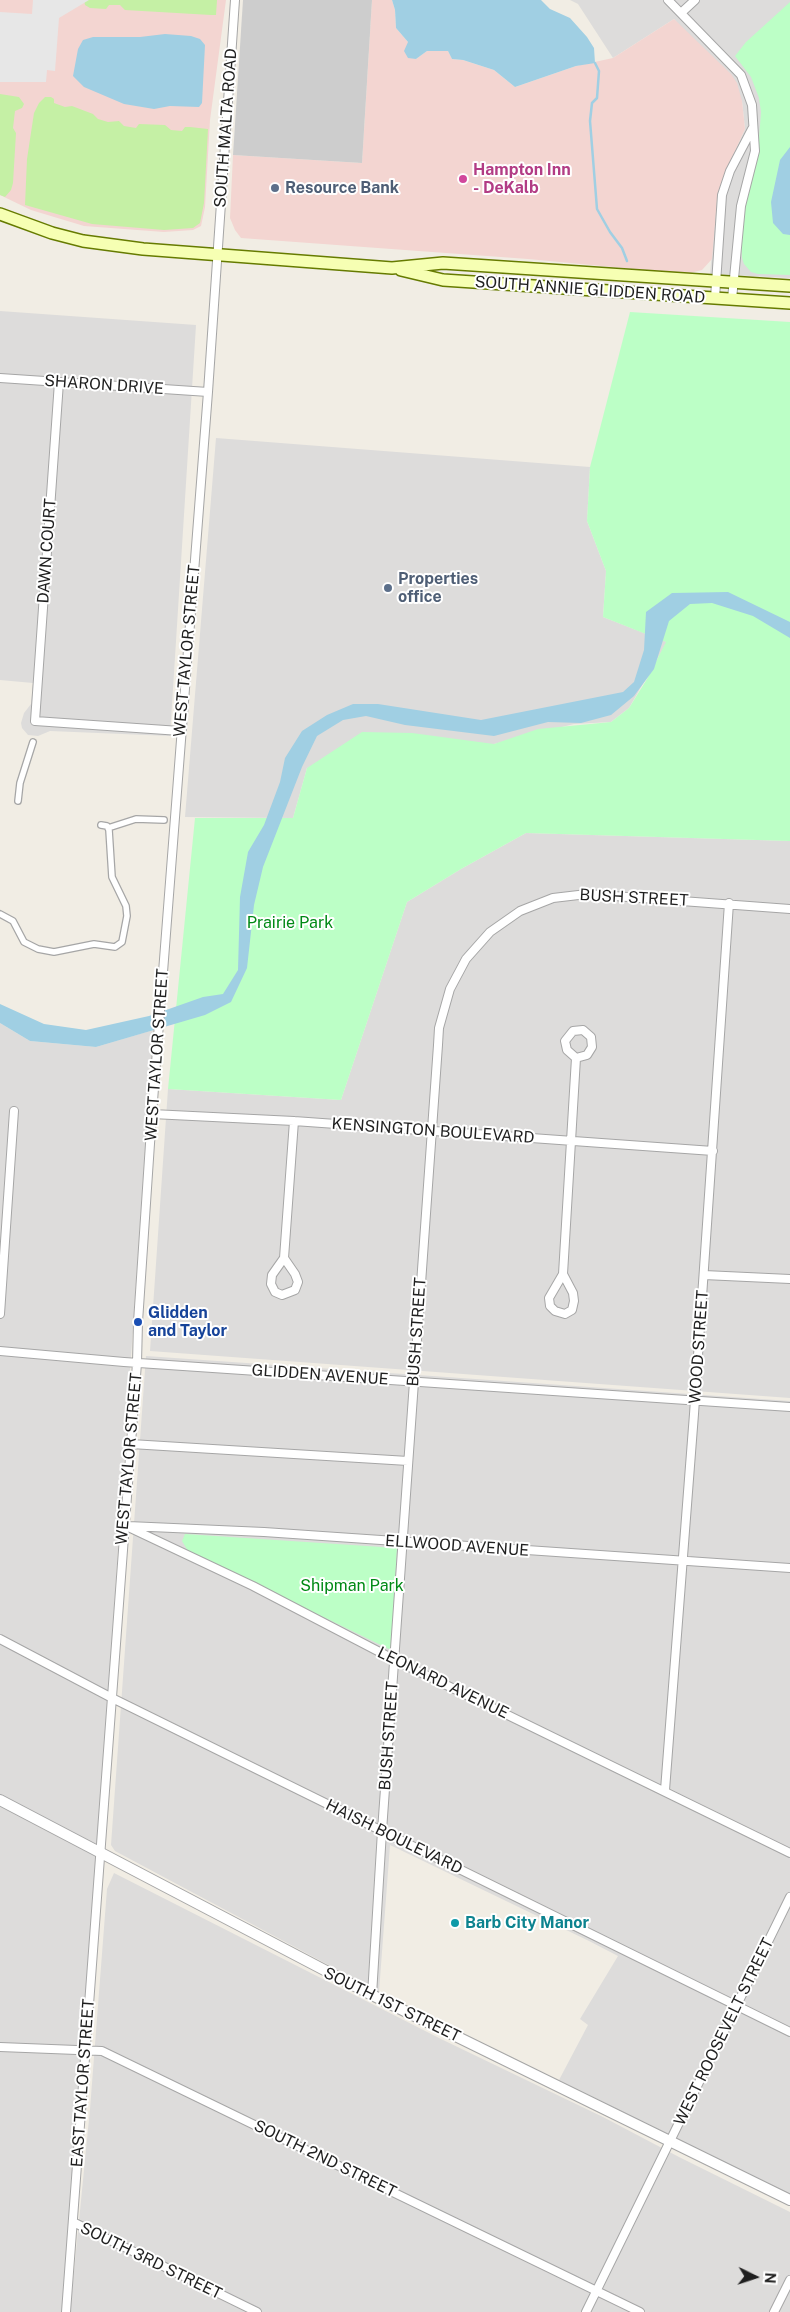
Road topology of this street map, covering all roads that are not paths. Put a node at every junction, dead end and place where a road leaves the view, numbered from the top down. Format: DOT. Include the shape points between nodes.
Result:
graph roads {
  1 [pos="235,0"];
  2 [pos="668,0"];
  3 [pos="695,0"];
  4 [pos="681,13"];
  5 [pos="753,127"];
  6 [pos="0,214"];
  7 [pos="218,256"];
  8 [pos="392,268"];
  9 [pos="716,281"];
  10 [pos="733,282"];
  11 [pos="790,286"];
  12 [pos="715,298"];
  13 [pos="732,299"];
  14 [pos="790,303"];
  15 [pos="0,378"];
  16 [pos="60,382"];
  17 [pos="208,392"];
  18 [pos="180,731"];
  19 [pos="33,742"];
  20 [pos="18,801"];
  21 [pos="164,820"];
  22 [pos="101,825"];
  23 [pos="108,828"];
  24 [pos="729,903"];
  25 [pos="790,908"];
  26 [pos="0,914"];
  27 [pos="576,1058"];
  28 [pos="14,1111"];
  29 [pos="152,1114"];
  30 [pos="294,1121"];
  31 [pos="432,1132"];
  32 [pos="571,1140"];
  33 [pos="713,1151"];
  34 [pos="284,1258"];
  35 [pos="563,1274"];
  36 [pos="704,1274"];
  37 [pos="790,1280"];
  38 [pos="0,1314"];
  39 [pos="0,1351"];
  40 [pos="137,1363"];
  41 [pos="413,1382"];
  42 [pos="695,1401"];
  43 [pos="790,1407"];
  44 [pos="131,1444"];
  45 [pos="408,1461"];
  46 [pos="124,1525"];
  47 [pos="402,1542"];
  48 [pos="682,1561"];
  49 [pos="790,1568"];
  50 [pos="0,1639"];
  51 [pos="395,1660"];
  52 [pos="112,1698"];
  53 [pos="665,1790"];
  54 [pos="0,1800"];
  55 [pos="382,1831"];
  56 [pos="790,1853"];
  57 [pos="101,1854"];
  58 [pos="790,1897"];
  59 [pos="372,1996"];
  60 [pos="737,2006"];
  61 [pos="790,2032"];
  62 [pos="0,2048"];
  63 [pos="86,2050"];
  64 [pos="670,2141"];
  65 [pos="790,2200"];
  66 [pos="73,2222"];
  67 [pos="790,2280"];
  68 [pos="596,2290"];
  69 [pos="66,2312"];
  70 [pos="257,2312"];
  71 [pos="586,2312"];
  72 [pos="640,2312"];
  73 [pos="774,2312"];
  1 -- 7 [label="street, SOUTH MALTA ROAD"];
  2 -- 4 [label="street"];
  3 -- 4 [label="street"];
  4 -- 5 [label="street" via="741,75 752,105"];
  5 -- 9 [label="street" via="730,171 722,195"];
  5 -- 10 [label="street" via="755,150 741,206"];
  6 -- 7 [label="main road, SOUTH ANNIE GLIDDEN ROAD" via="83,241"];
  7 -- 8 [label="main road, SOUTH ANNIE GLIDDEN ROAD"];
  7 -- 17 [label="street, WEST TAYLOR STREET"];
  8 -- 9 [label="main road, SOUTH ANNIE GLIDDEN ROAD" via="443,264"];
  8 -- 12 [label="main road, SOUTH ANNIE GLIDDEN ROAD" via="443,280"];
  9 -- 10 [label="main road, SOUTH ANNIE GLIDDEN ROAD"];
  9 -- 12 [label="street"];
  10 -- 11 [label="main road, SOUTH ANNIE GLIDDEN ROAD"];
  10 -- 13 [label="street"];
  12 -- 13 [label="main road, SOUTH ANNIE GLIDDEN ROAD"];
  13 -- 14 [label="main road, SOUTH ANNIE GLIDDEN ROAD"];
  15 -- 16 [label="street, SHARON DRIVE"];
  16 -- 17 [label="street, SHARON DRIVE"];
  16 -- 18 [label="street, DAWN COURT" via="35,720"];
  17 -- 18 [label="street, WEST TAYLOR STREET"];
  18 -- 29 [label="street, WEST TAYLOR STREET"];
  19 -- 20 [label="street"];
  21 -- 23 [label="street" via="136,819"];
  22 -- 23 [label="street"];
  23 -- 26 [label="street" via="112,878 123,898 127,916 122,942 115,947 94,944 54,952 38,949 24,942 13,921"];
  24 -- 25 [label="street, BUSH STREET"];
  24 -- 31 [label="street, BUSH STREET" via="579,894 536,904 496,927 466,959 447,998 439,1028"];
  24 -- 33 [label="street, WOOD STREET"];
  27 -- 32 [label="street"];
  28 -- 38 [label="street"];
  29 -- 30 [label="street, KENSINGTON BOULEVARD"];
  29 -- 40 [label="street, WEST TAYLOR STREET"];
  30 -- 31 [label="street, KENSINGTON BOULEVARD"];
  30 -- 34 [label="street"];
  31 -- 32 [label="street, KENSINGTON BOULEVARD"];
  31 -- 41 [label="street, BUSH STREET"];
  32 -- 33 [label="street, KENSINGTON BOULEVARD"];
  32 -- 35 [label="street"];
  33 -- 36 [label="street, WOOD STREET"];
  34 -- 34 [label="street" via="272,1275 271,1284 275,1292 282,1295 295,1290 298,1282"];
  35 -- 35 [label="street" via="549,1298 550,1306 565,1314 572,1310 574,1301"];
  36 -- 37 [label="street"];
  36 -- 42 [label="street, WOOD STREET"];
  39 -- 40 [label="street, GLIDDEN AVENUE"];
  40 -- 41 [label="street, GLIDDEN AVENUE"];
  40 -- 44 [label="street, WEST TAYLOR STREET"];
  41 -- 42 [label="street, GLIDDEN AVENUE"];
  41 -- 45 [label="street, BUSH STREET"];
  42 -- 43 [label="street, GLIDDEN AVENUE"];
  42 -- 48 [label="street, WOOD STREET"];
  44 -- 45 [label="street"];
  44 -- 46 [label="street, WEST TAYLOR STREET"];
  45 -- 47 [label="street, BUSH STREET"];
  46 -- 47 [label="street, ELLWOOD AVENUE"];
  46 -- 51 [label="street, LEONARD AVENUE" via="253,1586"];
  46 -- 52 [label="street, WEST TAYLOR STREET"];
  47 -- 48 [label="street, ELLWOOD AVENUE"];
  47 -- 51 [label="street, BUSH STREET"];
  48 -- 49 [label="street, ELLWOOD AVENUE"];
  48 -- 53 [label="street, WOOD STREET"];
  50 -- 52 [label="street, HAISH BOULEVARD"];
  51 -- 53 [label="street, LEONARD AVENUE"];
  51 -- 55 [label="street, BUSH STREET"];
  52 -- 55 [label="street, HAISH BOULEVARD"];
  52 -- 57 [label="street, WEST TAYLOR STREET"];
  53 -- 56 [label="street, LEONARD AVENUE"];
  54 -- 57 [label="street, SOUTH 1ST STREET"];
  55 -- 59 [label="street, BUSH STREET"];
  55 -- 60 [label="street, HAISH BOULEVARD"];
  57 -- 59 [label="street, SOUTH 1ST STREET"];
  57 -- 63 [label="street, EAST TAYLOR STREET"];
  58 -- 60 [label="street, WEST ROOSEVELT STREET"];
  59 -- 64 [label="street, SOUTH 1ST STREET"];
  60 -- 61 [label="street, HAISH BOULEVARD"];
  60 -- 64 [label="street, WEST ROOSEVELT STREET"];
  62 -- 63 [label="street, SOUTH 2ND STREET"];
  63 -- 66 [label="street, EAST TAYLOR STREET"];
  63 -- 68 [label="street, SOUTH 2ND STREET" via="102,2051"];
  64 -- 65 [label="street, SOUTH 1ST STREET"];
  64 -- 68 [label="street, WEST ROOSEVELT STREET"];
  66 -- 69 [label="street, EAST TAYLOR STREET"];
  66 -- 70 [label="street, SOUTH 3RD STREET"];
  67 -- 73 [label="street"];
  68 -- 71 [label="street, WEST ROOSEVELT STREET"];
  68 -- 72 [label="street, SOUTH 2ND STREET"];
}
